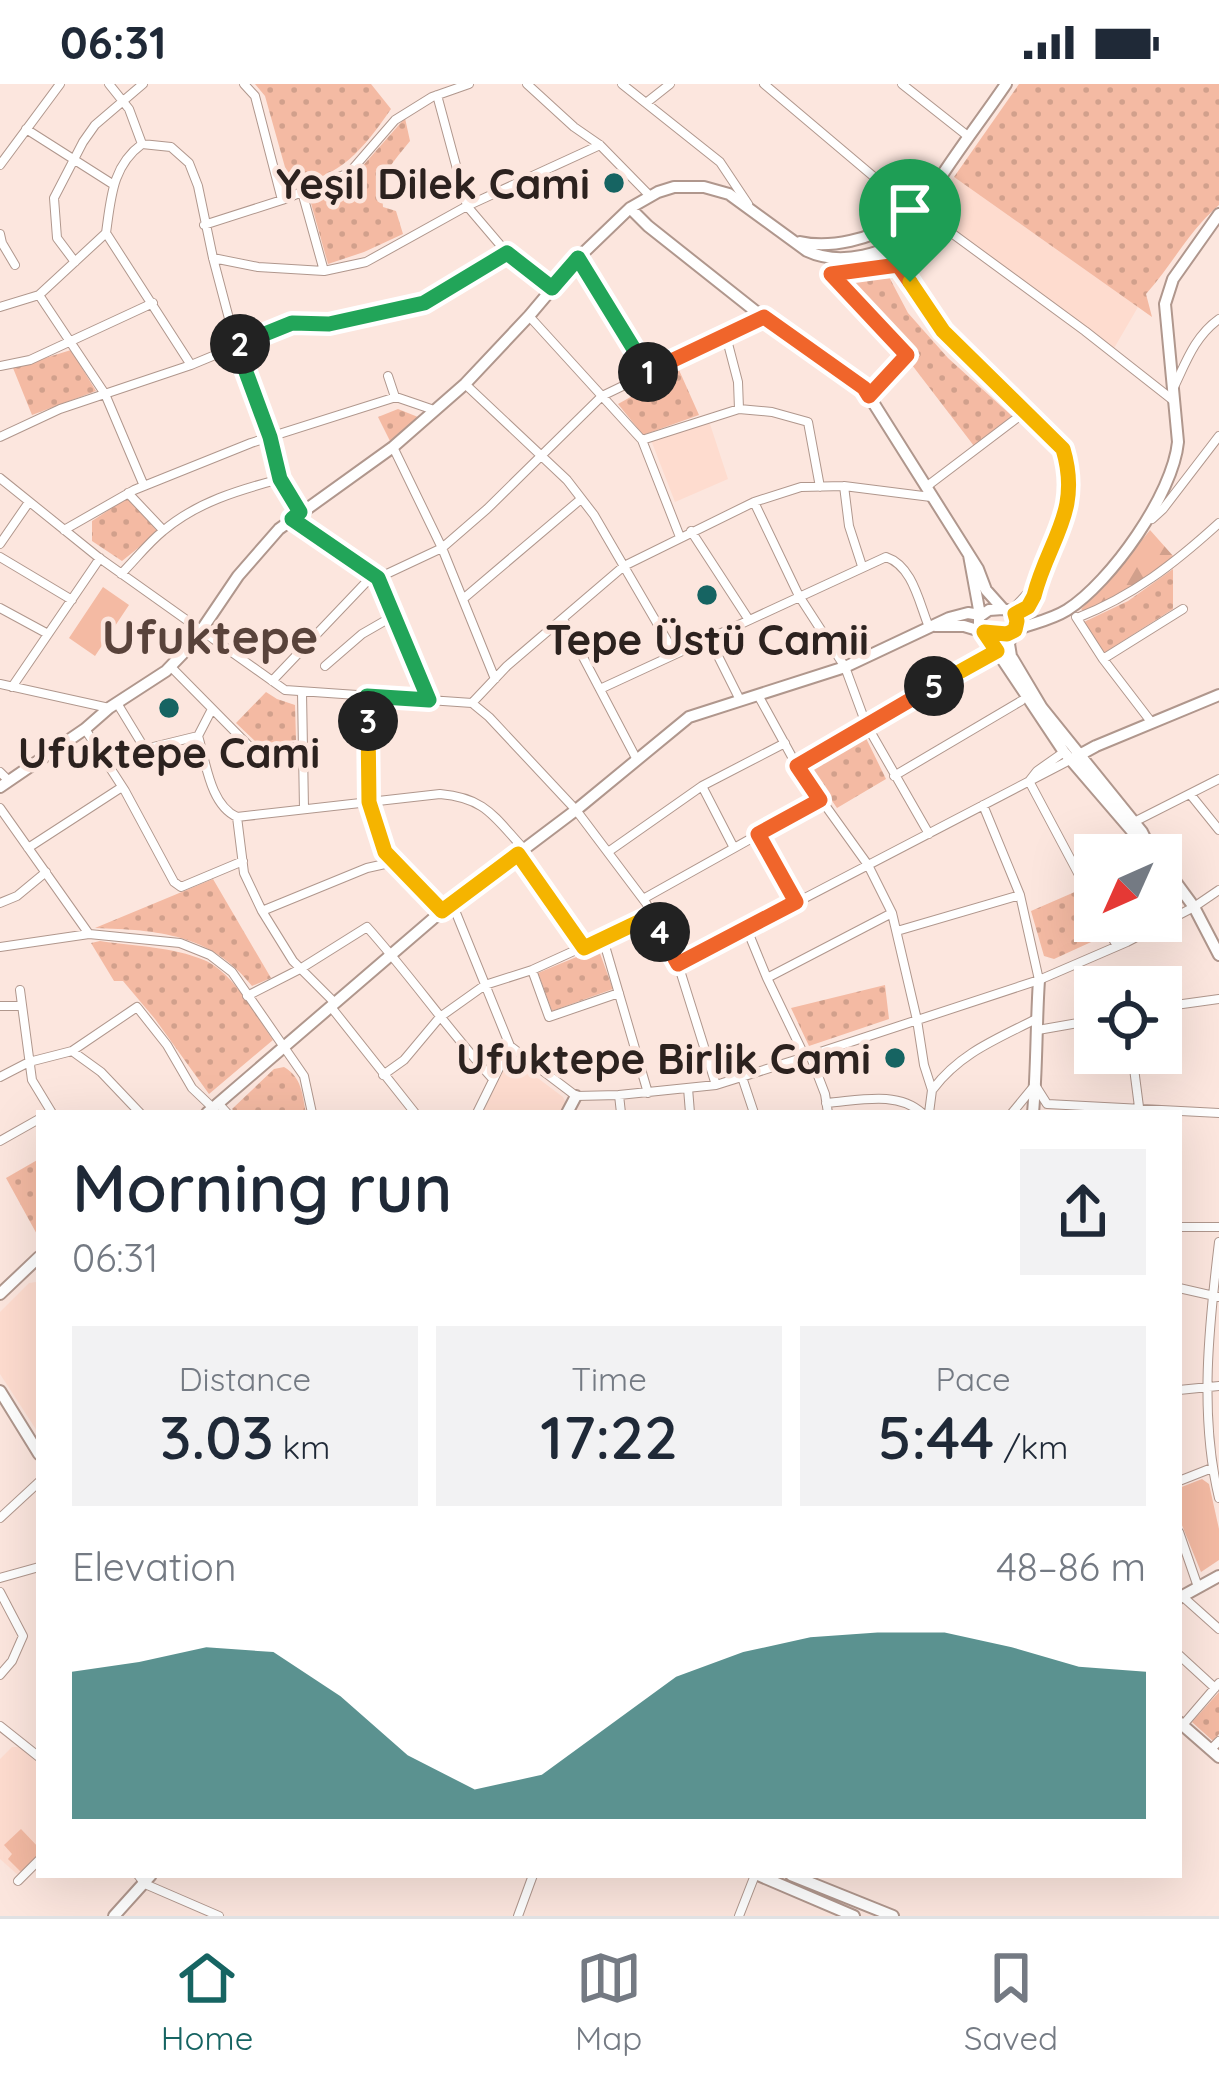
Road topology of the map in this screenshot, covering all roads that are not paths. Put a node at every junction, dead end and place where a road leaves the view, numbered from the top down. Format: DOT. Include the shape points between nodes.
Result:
graph roads {
  1 [pos="60,84"];
  2 [pos="109,84"];
  3 [pos="143,84"];
  4 [pos="244,84"];
  5 [pos="469,84"];
  6 [pos="527,84"];
  7 [pos="622,84"];
  8 [pos="670,84"];
  9 [pos="764,84"];
  10 [pos="902,84"];
  11 [pos="1006,84"];
  12 [pos="437,94"];
  13 [pos="123,101"];
  14 [pos="646,104"];
  15 [pos="26,129"];
  16 [pos="969,137"];
  17 [pos="142,143"];
  18 [pos="600,146"];
  19 [pos="74,160"];
  20 [pos="0,165"];
  21 [pos="114,185"];
  22 [pos="302,192"];
  23 [pos="650,196"];
  24 [pos="282,200"];
  25 [pos="467,206"];
  26 [pos="630,208"];
  27 [pos="752,210"];
  28 [pos="917,211"];
  29 [pos="1218,218"];
  30 [pos="897,222"];
  31 [pos="205,225"];
  32 [pos="106,233"];
  33 [pos="875,233"];
  34 [pos="900,239"];
  35 [pos="1,240"];
  36 [pos="792,240"];
  37 [pos="886,247"];
  38 [pos="507,253"];
  39 [pos="213,258"];
  40 [pos="578,258"];
  41 [pos="75,262"];
  42 [pos="15,265"];
  43 [pos="898,265"];
  44 [pos="324,271"];
  45 [pos="910,282"];
  46 [pos="552,288"];
  47 [pos="39,295"];
  48 [pos="153,303"];
  49 [pos="0,307"];
  50 [pos="529,316"];
  51 [pos="764,317"];
  52 [pos="1219,319"];
  53 [pos="726,336"];
  54 [pos="71,342"];
  55 [pos="236,345"];
  56 [pos="191,365"];
  57 [pos="0,366"];
  58 [pos="649,373"];
  59 [pos="388,376"];
  60 [pos="465,384"];
  61 [pos="105,394"];
  62 [pos="1174,395"];
  63 [pos="602,396"];
  64 [pos="869,396"];
  65 [pos="396,398"];
  66 [pos="739,410"];
  67 [pos="435,411"];
  68 [pos="1025,411"];
  69 [pos="1219,436"];
  70 [pos="0,437"];
  71 [pos="270,437"];
  72 [pos="642,440"];
  73 [pos="393,447"];
  74 [pos="541,456"];
  75 [pos="0,478"];
  76 [pos="280,479"];
  77 [pos="144,486"];
  78 [pos="844,486"];
  79 [pos="820,487"];
  80 [pos="928,492"];
  81 [pos="128,493"];
  82 [pos="581,499"];
  83 [pos="29,502"];
  84 [pos="754,502"];
  85 [pos="296,515"];
  86 [pos="1219,523"];
  87 [pos="1141,528"];
  88 [pos="64,530"];
  89 [pos="163,530"];
  90 [pos="691,531"];
  91 [pos="680,537"];
  92 [pos="0,544"];
  93 [pos="442,548"];
  94 [pos="969,555"];
  95 [pos="0,557"];
  96 [pos="100,558"];
  97 [pos="624,566"];
  98 [pos="862,566"];
  99 [pos="122,574"];
  100 [pos="376,576"];
  101 [pos="799,596"];
  102 [pos="463,599"];
  103 [pos="72,600"];
  104 [pos="0,608"];
  105 [pos="1183,609"];
  106 [pos="1009,611"];
  107 [pos="1070,613"];
  108 [pos="395,615"];
  109 [pos="980,615"];
  110 [pos="563,619"];
  111 [pos="748,620"];
  112 [pos="932,627"];
  113 [pos="201,630"];
  114 [pos="1013,631"];
  115 [pos="984,632"];
  116 [pos="48,634"];
  117 [pos="709,638"];
  118 [pos="997,651"];
  119 [pos="675,654"];
  120 [pos="1103,659"];
  121 [pos="325,665"];
  122 [pos="170,666"];
  123 [pos="844,667"];
  124 [pos="495,679"];
  125 [pos="272,680"];
  126 [pos="0,684"];
  127 [pos="12,687"];
  128 [pos="600,689"];
  129 [pos="302,692"];
  130 [pos="1219,694"];
  131 [pos="758,695"];
  132 [pos="367,696"];
  133 [pos="429,700"];
  134 [pos="740,700"];
  135 [pos="1021,701"];
  136 [pos="472,703"];
  137 [pos="113,705"];
  138 [pos="212,709"];
  139 [pos="1151,723"];
  140 [pos="866,724"];
  141 [pos="86,729"];
  142 [pos="198,736"];
  143 [pos="784,743"];
  144 [pos="303,746"];
  145 [pos="1071,753"];
  146 [pos="636,758"];
  147 [pos="797,766"];
  148 [pos="894,776"];
  149 [pos="1219,779"];
  150 [pos="3,780"];
  151 [pos="1029,782"];
  152 [pos="702,786"];
  153 [pos="122,787"];
  154 [pos="1190,794"];
  155 [pos="820,800"];
  156 [pos="369,802"];
  157 [pos="983,806"];
  158 [pos="0,808"];
  159 [pos="304,809"];
  160 [pos="576,810"];
  161 [pos="237,817"];
  162 [pos="1134,823"];
  163 [pos="1219,830"];
  164 [pos="758,834"];
  165 [pos="929,834"];
  166 [pos="1135,834"];
  167 [pos="1142,834"];
  168 [pos="28,848"];
  169 [pos="734,848"];
  170 [pos="521,851"];
  171 [pos="608,852"];
  172 [pos="242,861"];
  173 [pos="394,862"];
  174 [pos="868,865"];
  175 [pos="1074,866"];
  176 [pos="46,872"];
  177 [pos="1219,890"];
  178 [pos="1182,891"];
  179 [pos="1020,895"];
  180 [pos="643,899"];
  181 [pos="0,902"];
  182 [pos="796,902"];
  183 [pos="447,907"];
  184 [pos="1194,907"];
  185 [pos="262,911"];
  186 [pos="892,913"];
  187 [pos="651,916"];
  188 [pos="746,927"];
  189 [pos="897,931"];
  190 [pos="89,934"];
  191 [pos="603,939"];
  192 [pos="1115,942"];
  193 [pos="0,946"];
  194 [pos="1117,946"];
  195 [pos="584,948"];
  196 [pos="392,955"];
  197 [pos="1219,955"];
  198 [pos="678,964"];
  199 [pos="301,969"];
  200 [pos="532,970"];
  201 [pos="767,978"];
  202 [pos="1039,980"];
  203 [pos="485,985"];
  204 [pos="20,990"];
  205 [pos="619,993"];
  206 [pos="247,996"];
  207 [pos="1219,999"];
  208 [pos="332,1004"];
  209 [pos="1182,1004"];
  210 [pos="0,1006"];
  211 [pos="22,1006"];
  212 [pos="440,1017"];
  213 [pos="917,1021"];
  214 [pos="1074,1022"];
  215 [pos="1036,1025"];
  216 [pos="510,1046"];
  217 [pos="284,1047"];
  218 [pos="72,1051"];
  219 [pos="807,1056"];
  220 [pos="29,1062"];
  221 [pos="1135,1074"];
  222 [pos="383,1075"];
  223 [pos="0,1077"];
  224 [pos="742,1077"];
  225 [pos="492,1078"];
  226 [pos="1036,1084"];
  227 [pos="716,1085"];
  228 [pos="688,1088"];
  229 [pos="932,1090"];
  230 [pos="648,1093"];
  231 [pos="620,1095"];
  232 [pos="576,1096"];
  233 [pos="827,1108"];
  234 [pos="216,1109"];
  235 [pos="49,1110"];
  236 [pos="137,1110"];
  237 [pos="311,1110"];
  238 [pos="413,1110"];
  239 [pos="478,1110"];
  240 [pos="569,1110"];
  241 [pos="620,1110"];
  242 [pos="690,1110"];
  243 [pos="753,1110"];
  244 [pos="921,1110"];
  245 [pos="927,1110"];
  246 [pos="1014,1110"];
  247 [pos="1033,1110"];
  248 [pos="1141,1110"];
  249 [pos="1182,1112"];
  250 [pos="1219,1113"];
  251 [pos="36,1121"];
  252 [pos="0,1141"];
  253 [pos="1182,1227"];
  254 [pos="1219,1227"];
  255 [pos="1219,1242"];
  256 [pos="36,1265"];
  257 [pos="1182,1289"];
  258 [pos="0,1294"];
  259 [pos="1216,1297"];
  260 [pos="1214,1387"];
  261 [pos="0,1390"];
  262 [pos="1182,1390"];
  263 [pos="36,1444"];
  264 [pos="1212,1468"];
  265 [pos="1182,1480"];
  266 [pos="36,1485"];
  267 [pos="1219,1498"];
  268 [pos="0,1518"];
  269 [pos="1182,1541"];
  270 [pos="36,1568"];
  271 [pos="1219,1576"];
  272 [pos="0,1578"];
  273 [pos="1198,1587"];
  274 [pos="0,1592"];
  275 [pos="1182,1596"];
  276 [pos="1182,1598"];
  277 [pos="1219,1629"];
  278 [pos="1182,1657"];
  279 [pos="0,1675"];
  280 [pos="1217,1686"];
  281 [pos="1182,1722"];
  282 [pos="1182,1724"];
  283 [pos="0,1726"];
  284 [pos="1216,1749"];
  285 [pos="36,1755"];
  286 [pos="36,1863"];
  287 [pos="145,1878"];
  288 [pos="532,1878"];
  289 [pos="755,1878"];
  290 [pos="763,1878"];
  291 [pos="798,1878"];
  292 [pos="19,1881"];
  293 [pos="519,1913"];
  294 [pos="114,1916"];
  295 [pos="219,1916"];
  296 [pos="534,1916"];
  297 [pos="739,1916"];
  298 [pos="854,1916"];
  299 [pos="893,1916"];
  1 -- 15 [label="street"];
  2 -- 13 [label="street"];
  3 -- 13 [label="street"];
  4 -- 24 [label="street" via="255,96"];
  5 -- 12 [label="street"];
  6 -- 18 [label="street"];
  7 -- 14 [label="street"];
  8 -- 14 [label="street"];
  9 -- 28 [label="street"];
  10 -- 16 [label="street"];
  11 -- 16 [label="street"];
  12 -- 22 [label="street" via="395,120 349,173"];
  12 -- 25 [label="street"];
  13 -- 17 [label="street"];
  13 -- 19 [label="street" via="95,125"];
  14 -- 27 [label="street" via="720,162"];
  15 -- 19 [label="street"];
  15 -- 20 [label="street"];
  16 -- 28 [label="street"];
  17 -- 21 [label="street" via="127,154"];
  17 -- 31 [label="street" via="171,147 189,163"];
  18 -- 23 [label="street"];
  18 -- 25 [label="street"];
  19 -- 21 [label="street"];
  19 -- 41 [label="street" via="54,198 57,238"];
  21 -- 32 [label="street"];
  22 -- 24 [label="street"];
  22 -- 44 [label="street"];
  23 -- 26 [label="street"];
  23 -- 27 [label="street" via="704,188"];
  24 -- 31 [label="street"];
  25 -- 38 [label="street"];
  25 -- 44 [label="street" via="366,262"];
  26 -- 40 [label="street"];
  26 -- 51 [label="street"];
  27 -- 36 [label="street"];
  28 -- 30 [label="street"];
  28 -- 34 [label="street"];
  28 -- 62 [label="street"];
  29 -- 62 [label="street" via="1173,279 1165,304"];
  30 -- 33 [label="street"];
  30 -- 34 [label="street"];
  31 -- 39 [label="street"];
  32 -- 41 [label="street"];
  32 -- 48 [label="street"];
  33 -- 36 [label="street" via="826,244"];
  33 -- 37 [label="street"];
  34 -- 37 [label="street"];
  34 -- 45 [label="street"];
  35 -- 42 [label="street"];
  36 -- 37 [label="street" via="832,259"];
  37 -- 43 [label="street"];
  38 -- 46 [label="street"];
  38 -- 55 [label="street" via="424,303 329,324 292,323"];
  39 -- 44 [label="street"];
  39 -- 55 [label="street"];
  40 -- 46 [label="street"];
  40 -- 58 [label="street"];
  41 -- 47 [label="street"];
  43 -- 45 [label="street"];
  43 -- 64 [label="street" via="831,274 907,355"];
  45 -- 68 [label="street" via="943,331"];
  46 -- 50 [label="street"];
  47 -- 49 [label="street"];
  47 -- 54 [label="street"];
  48 -- 54 [label="street"];
  48 -- 56 [label="street"];
  50 -- 60 [label="street"];
  50 -- 63 [label="street"];
  51 -- 53 [label="street"];
  51 -- 64 [label="street"];
  52 -- 62 [label="street" via="1192,347"];
  53 -- 58 [label="street"];
  53 -- 66 [label="street"];
  54 -- 57 [label="street"];
  54 -- 61 [label="street"];
  55 -- 56 [label="street"];
  55 -- 71 [label="street"];
  56 -- 61 [label="street"];
  58 -- 63 [label="street"];
  59 -- 65 [label="street"];
  60 -- 67 [label="street"];
  60 -- 74 [label="street"];
  61 -- 70 [label="street"];
  61 -- 77 [label="street"];
  62 -- 87 [label="street" via="1176,460"];
  63 -- 72 [label="street"];
  63 -- 74 [label="street"];
  64 -- 80 [label="street"];
  65 -- 67 [label="street"];
  65 -- 71 [label="street"];
  66 -- 72 [label="street"];
  66 -- 79 [label="street" via="808,422"];
  67 -- 73 [label="street"];
  68 -- 80 [label="street"];
  68 -- 106 [label="street" via="1063,449 1066,519 1028,607"];
  69 -- 87 [label="street"];
  71 -- 76 [label="street"];
  71 -- 77 [label="street"];
  72 -- 91 [label="street"];
  73 -- 85 [label="street"];
  73 -- 93 [label="street"];
  74 -- 82 [label="street"];
  74 -- 93 [label="street"];
  75 -- 83 [label="street"];
  76 -- 85 [label="street"];
  76 -- 89 [label="street" via="231,492"];
  77 -- 81 [label="street"];
  78 -- 79 [label="street"];
  78 -- 80 [label="street"];
  78 -- 98 [label="street"];
  79 -- 84 [label="street"];
  80 -- 94 [label="street"];
  81 -- 88 [label="street"];
  81 -- 89 [label="street"];
  82 -- 97 [label="street"];
  82 -- 102 [label="street"];
  83 -- 88 [label="street"];
  83 -- 92 [label="street"];
  84 -- 90 [label="street"];
  84 -- 101 [label="street"];
  85 -- 100 [label="street"];
  85 -- 113 [label="street"];
  86 -- 107 [label="street" via="1144,586"];
  87 -- 107 [label="street"];
  88 -- 96 [label="street"];
  89 -- 99 [label="street"];
  90 -- 91 [label="street"];
  90 -- 111 [label="street"];
  91 -- 97 [label="street"];
  93 -- 100 [label="street"];
  93 -- 102 [label="street"];
  94 -- 106 [label="street" via="986,590"];
  94 -- 109 [label="street"];
  95 -- 103 [label="street"];
  96 -- 99 [label="street"];
  96 -- 103 [label="street"];
  97 -- 110 [label="street"];
  97 -- 119 [label="street"];
  98 -- 101 [label="street"];
  98 -- 112 [label="street" via="897,561"];
  99 -- 113 [label="street"];
  100 -- 108 [label="street"];
  100 -- 125 [label="street"];
  101 -- 111 [label="street"];
  101 -- 123 [label="street"];
  102 -- 124 [label="street"];
  103 -- 116 [label="street"];
  104 -- 116 [label="street"];
  105 -- 120 [label="street"];
  106 -- 107 [label="street"];
  106 -- 109 [label="street"];
  106 -- 114 [label="street"];
  107 -- 114 [label="street"];
  107 -- 120 [label="street"];
  108 -- 121 [label="street"];
  108 -- 133 [label="street"];
  109 -- 112 [label="street"];
  109 -- 115 [label="street"];
  110 -- 124 [label="street"];
  110 -- 128 [label="street"];
  111 -- 117 [label="street"];
  112 -- 115 [label="street"];
  112 -- 123 [label="street"];
  113 -- 122 [label="street"];
  113 -- 125 [label="street"];
  114 -- 115 [label="street"];
  114 -- 145 [label="street" via="1011,656"];
  115 -- 118 [label="street"];
  116 -- 127 [label="street"];
  117 -- 119 [label="street"];
  117 -- 134 [label="street"];
  118 -- 140 [label="street"];
  118 -- 145 [label="street"];
  119 -- 128 [label="street"];
  120 -- 139 [label="street"];
  122 -- 137 [label="street"];
  122 -- 138 [label="street"];
  123 -- 131 [label="street"];
  123 -- 140 [label="street"];
  124 -- 136 [label="street"];
  125 -- 129 [label="street"];
  126 -- 127 [label="street"];
  127 -- 137 [label="street"];
  128 -- 146 [label="street"];
  129 -- 132 [label="street"];
  129 -- 144 [label="street"];
  130 -- 139 [label="street"];
  131 -- 134 [label="street"];
  131 -- 143 [label="street"];
  132 -- 133 [label="street"];
  132 -- 156 [label="street"];
  133 -- 136 [label="street"];
  134 -- 146 [label="street" via="688,717"];
  135 -- 148 [label="street"];
  136 -- 160 [label="street"];
  137 -- 141 [label="street"];
  137 -- 142 [label="street" via="145,749"];
  138 -- 142 [label="street"];
  138 -- 144 [label="street" via="251,748"];
  139 -- 145 [label="street"];
  140 -- 147 [label="street"];
  140 -- 148 [label="street"];
  141 -- 150 [label="street"];
  141 -- 153 [label="street"];
  142 -- 161 [label="street" via="219,803"];
  143 -- 147 [label="street"];
  143 -- 152 [label="street"];
  144 -- 159 [label="street"];
  145 -- 151 [label="street"];
  145 -- 162 [label="street"];
  145 -- 166 [label="street"];
  146 -- 160 [label="street"];
  147 -- 155 [label="street"];
  148 -- 165 [label="street"];
  149 -- 154 [label="street"];
  151 -- 157 [label="street"];
  151 -- 175 [label="street"];
  152 -- 169 [label="street"];
  152 -- 171 [label="street"];
  153 -- 168 [label="street"];
  153 -- 172 [label="street" via="174,882"];
  154 -- 162 [label="street"];
  154 -- 163 [label="street"];
  155 -- 164 [label="street"];
  155 -- 174 [label="street"];
  156 -- 159 [label="street"];
  156 -- 170 [label="street" via="466,796"];
  156 -- 173 [label="street"];
  157 -- 165 [label="street"];
  157 -- 179 [label="street"];
  158 -- 168 [label="street"];
  159 -- 161 [label="street"];
  160 -- 170 [label="street"];
  160 -- 171 [label="street"];
  161 -- 172 [label="street"];
  162 -- 167 [label="street"];
  164 -- 169 [label="street"];
  164 -- 182 [label="street"];
  165 -- 174 [label="street"];
  168 -- 176 [label="street"];
  169 -- 180 [label="street"];
  170 -- 183 [label="street"];
  170 -- 195 [label="street"];
  171 -- 180 [label="street"];
  172 -- 185 [label="street"];
  173 -- 183 [label="street"];
  173 -- 185 [label="street"];
  174 -- 182 [label="street"];
  174 -- 186 [label="street"];
  176 -- 181 [label="street"];
  176 -- 190 [label="street"];
  177 -- 184 [label="street"];
  178 -- 184 [label="street"];
  179 -- 189 [label="street"];
  179 -- 202 [label="street"];
  180 -- 187 [label="street"];
  182 -- 188 [label="street"];
  183 -- 196 [label="street"];
  183 -- 203 [label="street"];
  184 -- 194 [label="street"];
  184 -- 197 [label="street"];
  185 -- 199 [label="street"];
  186 -- 189 [label="street"];
  186 -- 201 [label="street"];
  187 -- 191 [label="street"];
  187 -- 198 [label="street"];
  188 -- 198 [label="street"];
  188 -- 201 [label="street"];
  189 -- 213 [label="street"];
  190 -- 193 [label="street"];
  190 -- 206 [label="street" via="180,943 232,972"];
  191 -- 195 [label="street"];
  191 -- 205 [label="street"];
  192 -- 194 [label="street"];
  194 -- 202 [label="street"];
  195 -- 200 [label="street"];
  196 -- 199 [label="street" via="367,927"];
  196 -- 208 [label="street"];
  196 -- 212 [label="street"];
  198 -- 227 [label="street"];
  199 -- 206 [label="street"];
  199 -- 208 [label="street"];
  200 -- 203 [label="street"];
  200 -- 205 [label="street" via="549,1017"];
  201 -- 219 [label="street"];
  202 -- 213 [label="street"];
  202 -- 215 [label="street"];
  203 -- 212 [label="street"];
  203 -- 216 [label="street"];
  204 -- 211 [label="street"];
  205 -- 230 [label="street"];
  206 -- 217 [label="street"];
  207 -- 209 [label="street"];
  208 -- 217 [label="street"];
  208 -- 222 [label="street"];
  210 -- 211 [label="street"];
  211 -- 220 [label="street"];
  212 -- 222 [label="street"];
  212 -- 225 [label="street"];
  213 -- 219 [label="street"];
  213 -- 229 [label="street"];
  214 -- 215 [label="street"];
  215 -- 226 [label="street"];
  215 -- 229 [label="street" via="966,1055"];
  216 -- 225 [label="street"];
  216 -- 232 [label="street"];
  217 -- 234 [label="street"];
  217 -- 237 [label="street" via="304,1076"];
  218 -- 220 [label="street"];
  218 -- 234 [label="street" via="136,1007"];
  218 -- 236 [label="street"];
  219 -- 224 [label="street"];
  219 -- 233 [label="street"];
  220 -- 223 [label="street"];
  220 -- 235 [label="street"];
  221 -- 248 [label="street"];
  222 -- 238 [label="street"];
  224 -- 227 [label="street"];
  224 -- 243 [label="street"];
  225 -- 239 [label="street"];
  226 -- 246 [label="street"];
  226 -- 247 [label="street"];
  226 -- 248 [label="street" via="1047,1104"];
  227 -- 228 [label="street"];
  228 -- 230 [label="street"];
  228 -- 242 [label="street"];
  229 -- 245 [label="street"];
  230 -- 231 [label="street"];
  231 -- 232 [label="street"];
  231 -- 241 [label="street"];
  232 -- 240 [label="street"];
  233 -- 244 [label="street" via="894,1099"];
  249 -- 250 [label="street"];
  251 -- 252 [label="street"];
  253 -- 254 [label="street"];
  255 -- 259 [label="street"];
  256 -- 258 [label="street"];
  257 -- 259 [label="street"];
  259 -- 260 [label="street"];
  260 -- 262 [label="street"];
  260 -- 264 [label="street"];
  261 -- 263 [label="street"];
  264 -- 265 [label="street"];
  264 -- 267 [label="street"];
  266 -- 268 [label="street"];
  269 -- 273 [label="street"];
  270 -- 272 [label="street"];
  271 -- 273 [label="street"];
  273 -- 275 [label="street"];
  274 -- 279 [label="street" via="23,1636"];
  276 -- 277 [label="street"];
  278 -- 280 [label="street"];
  280 -- 281 [label="street"];
  282 -- 284 [label="street"];
  283 -- 285 [label="street"];
  286 -- 292 [label="street"];
  287 -- 294 [label="street"];
  287 -- 295 [label="street"];
  288 -- 293 [label="street"];
  289 -- 297 [label="street"];
  290 -- 298 [label="street"];
  291 -- 299 [label="street"];
  293 -- 296 [label="street"];
}
